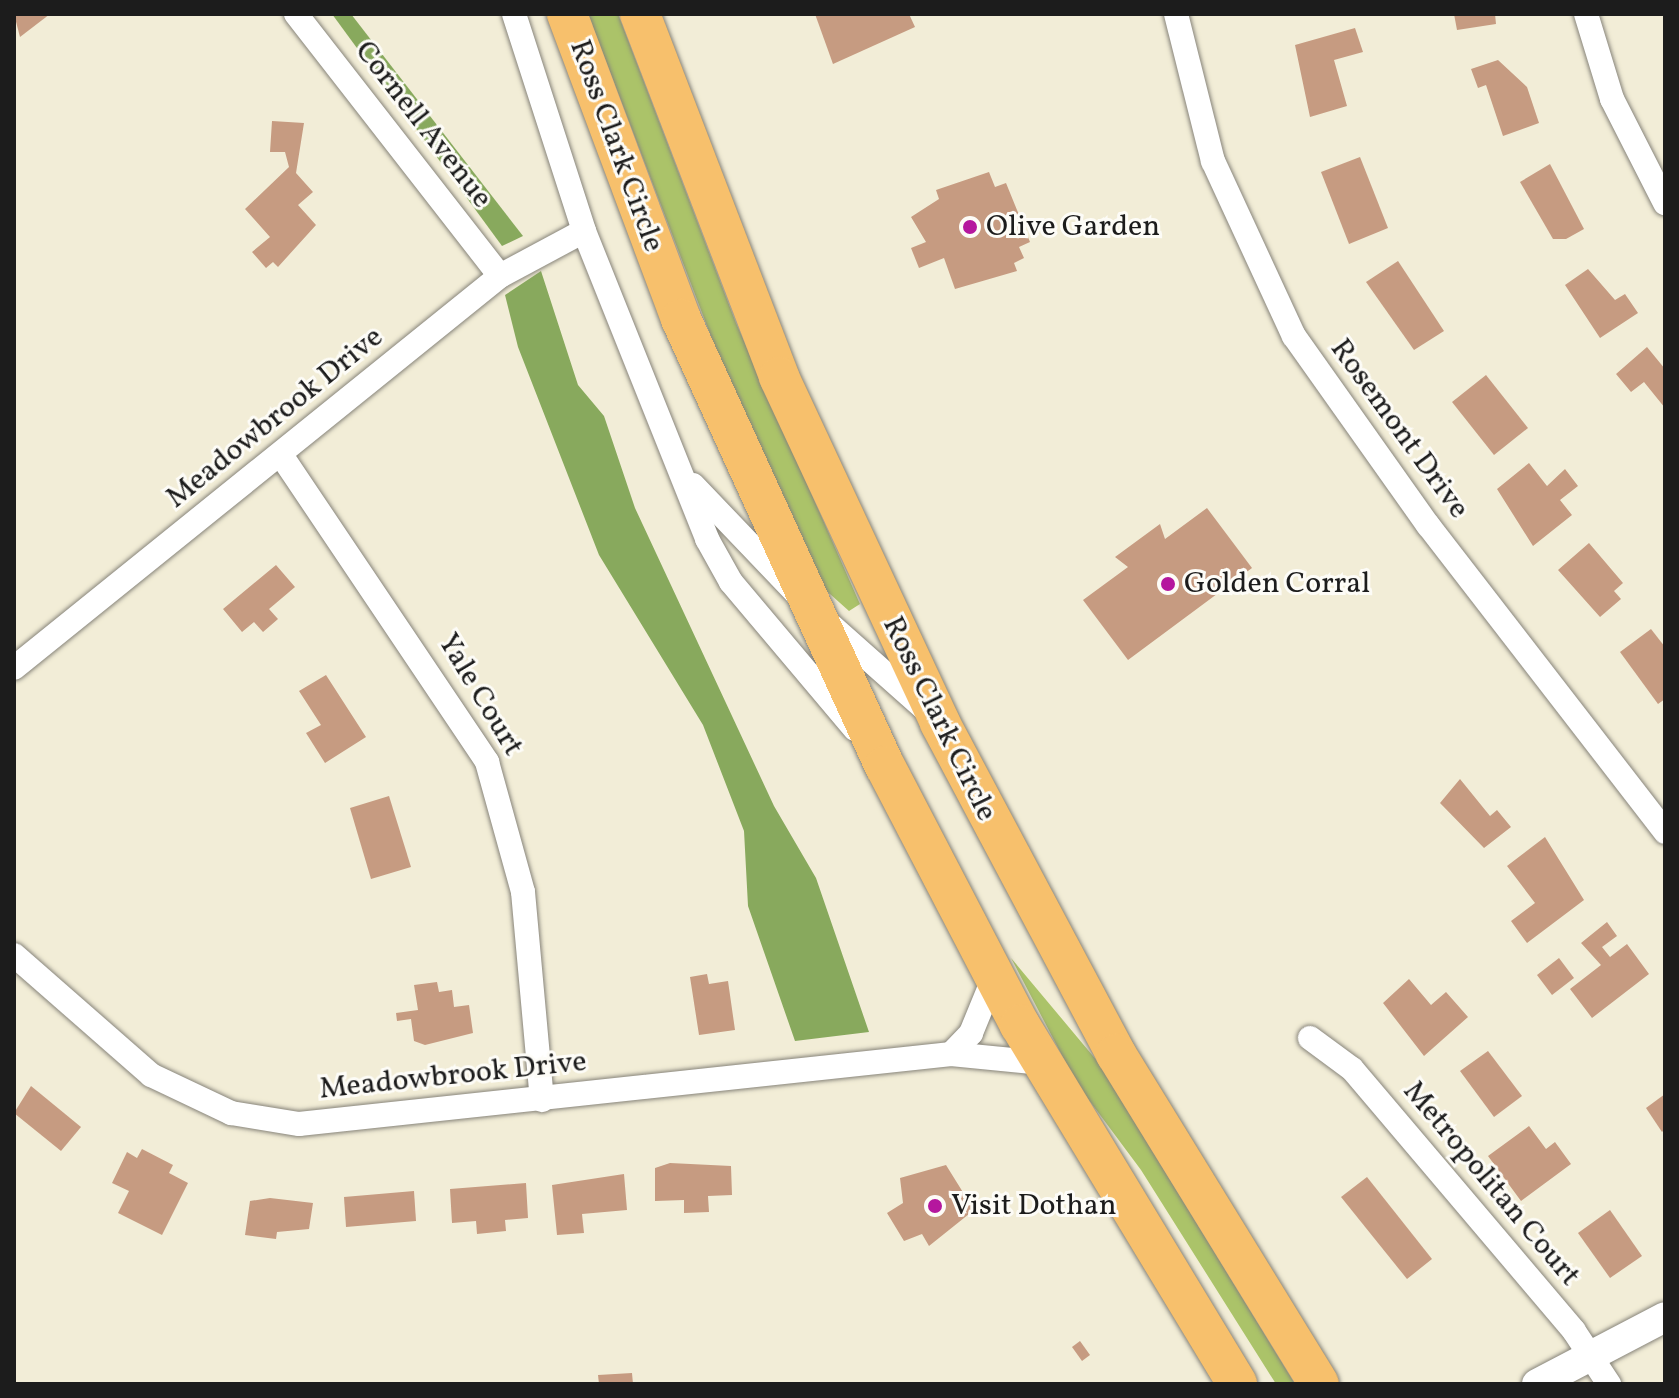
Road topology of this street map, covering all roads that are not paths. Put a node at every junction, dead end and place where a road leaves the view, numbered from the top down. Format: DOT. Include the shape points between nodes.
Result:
graph roads {
  1 [pos="296,14"];
  2 [pos="514,14"];
  3 [pos="567,14"];
  4 [pos="640,14"];
  5 [pos="1176,14"];
  6 [pos="1586,14"];
  7 [pos="1665,203"];
  8 [pos="584,231"];
  9 [pos="500,276"];
  10 [pos="281,455"];
  11 [pos="686,477"];
  12 [pos="807,604"];
  13 [pos="14,668"];
  14 [pos="940,723"];
  15 [pos="885,766"];
  16 [pos="1665,832"];
  17 [pos="14,955"];
  18 [pos="994,977"];
  19 [pos="1310,1038"];
  20 [pos="951,1054"];
  21 [pos="1043,1063"];
  22 [pos="542,1100"];
  23 [pos="1665,1317"];
  24 [pos="1591,1357"];
  25 [pos="1236,1383"];
  26 [pos="1319,1384"];
  27 [pos="1537,1384"];
  28 [pos="1609,1384"];
  1 -- 9 [label="street, Cornell Avenue"];
  2 -- 8 [label="street"];
  3 -- 12 [label="highway, Ross Clark Circle" via="681,319"];
  4 -- 14 [label="highway, Ross Clark Circle" via="779,377"];
  5 -- 16 [label="street, Rosemont Drive" via="1213,161 1294,336 1428,525"];
  6 -- 7 [label="street" via="1612,99"];
  8 -- 9 [label="street, Meadowbrook Drive"];
  8 -- 11 [label="street"];
  9 -- 10 [label="street, Meadowbrook Drive"];
  10 -- 13 [label="street, Meadowbrook Drive"];
  10 -- 22 [label="street, Yale Court" via="487,762 523,892"];
  11 -- 12 [label="street"];
  11 -- 15 [label="street" via="731,582"];
  12 -- 14 [label="street"];
  12 -- 15 [label="highway, Ross Clark Circle"];
  14 -- 26 [label="highway, Ross Clark Circle" via="1108,1041"];
  15 -- 18 [label="highway, Ross Clark Circle"];
  17 -- 22 [label="street, Meadowbrook Drive" via="151,1075 231,1113 349,1122"];
  18 -- 20 [label="street" via="971,1033"];
  18 -- 21 [label="highway, Ross Clark Circle"];
  19 -- 24 [label="street, Metropolitan Court" via="1352,1069"];
  20 -- 21 [label="street, Meadowbrook Drive"];
  20 -- 22 [label="street, Meadowbrook Drive"];
  21 -- 25 [label="highway, Ross Clark Circle"];
  23 -- 24 [label="street"];
  24 -- 27 [label="street"];
  24 -- 28 [label="street, Metropolitan Court"];
}
